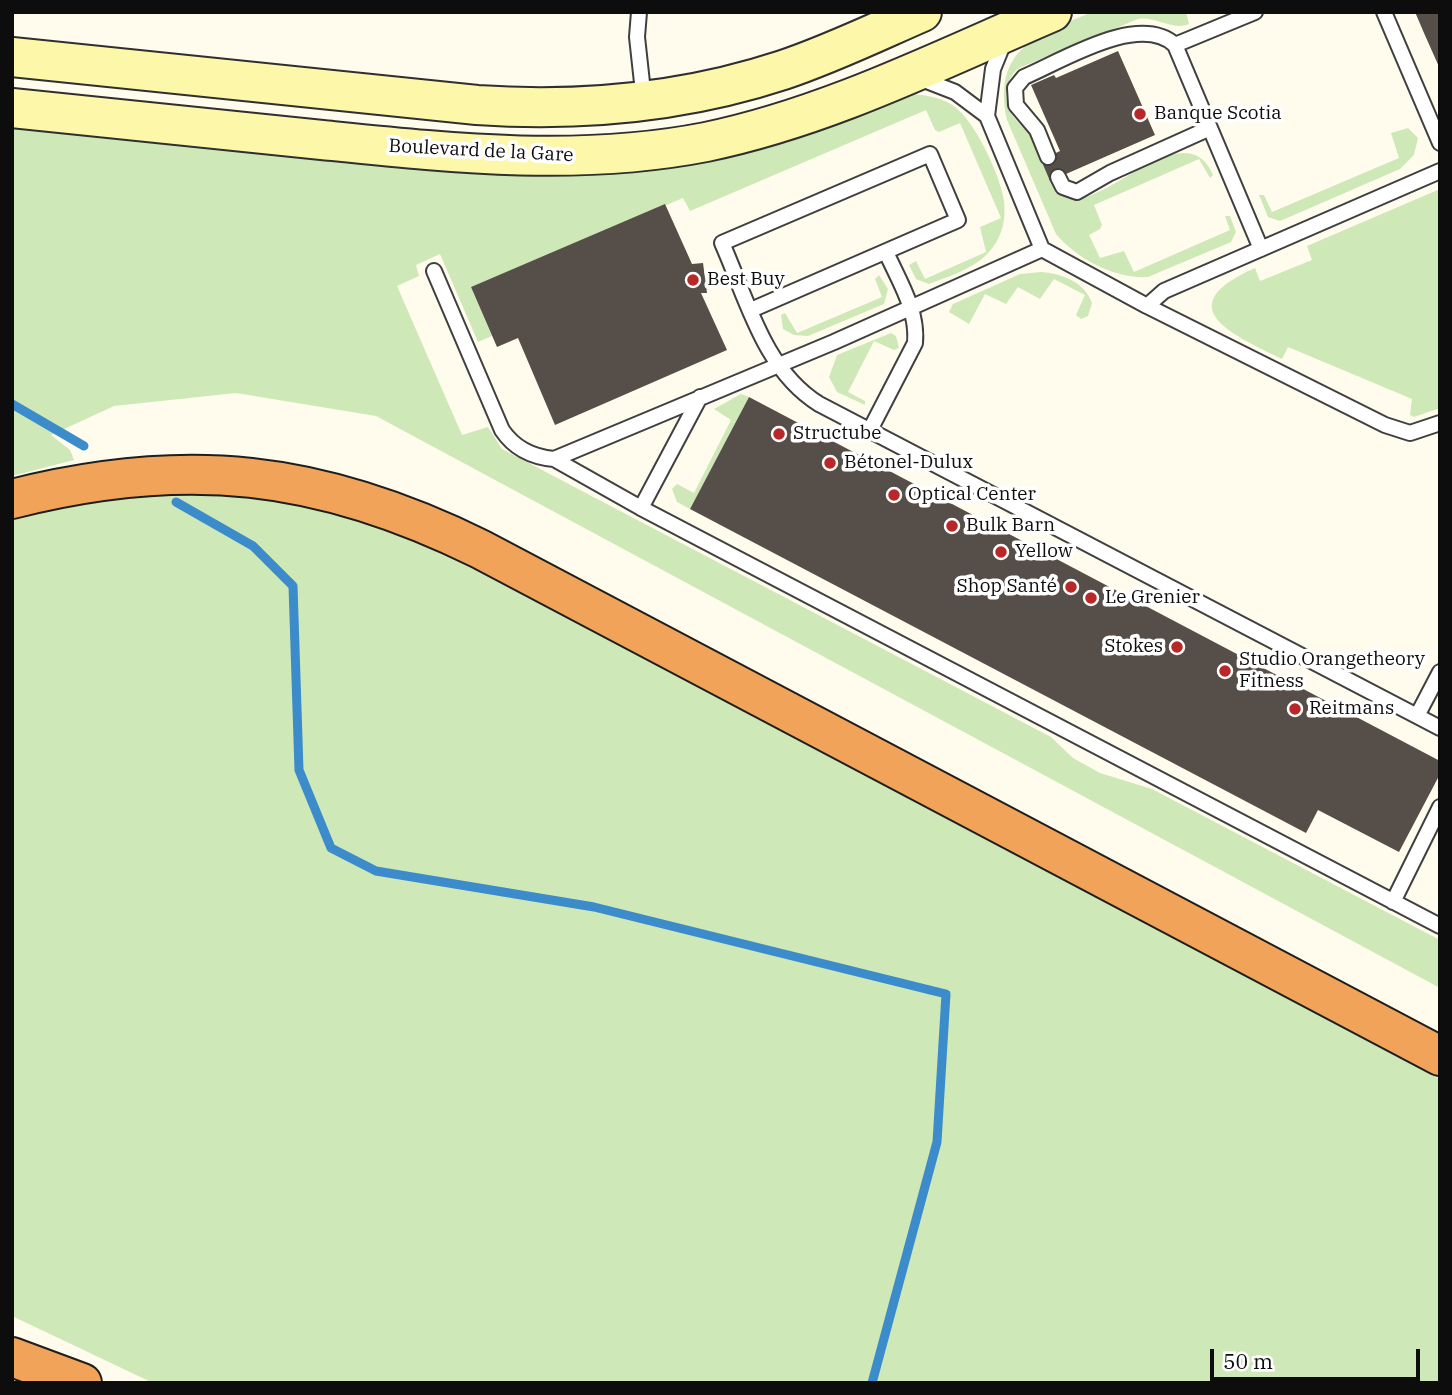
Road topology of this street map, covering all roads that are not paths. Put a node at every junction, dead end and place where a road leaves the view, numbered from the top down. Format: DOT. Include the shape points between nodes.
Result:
graph roads {
  1 [pos="639,12"];
  2 [pos="922,12"];
  3 [pos="1052,12"];
  4 [pos="1255,12"];
  5 [pos="1384,12"];
  6 [pos="1010,30"];
  7 [pos="1175,46"];
  8 [pos="12,57"];
  9 [pos="906,74"];
  10 [pos="644,102"];
  11 [pos="12,108"];
  12 [pos="988,116"];
  13 [pos="1210,128"];
  14 [pos="1438,135"];
  15 [pos="1048,156"];
  16 [pos="1440,171"];
  17 [pos="1058,177"];
  18 [pos="1042,249"];
  19 [pos="1261,249"];
  20 [pos="886,252"];
  21 [pos="434,271"];
  22 [pos="1147,306"];
  23 [pos="911,307"];
  24 [pos="751,310"];
  25 [pos="777,364"];
  26 [pos="700,397"];
  27 [pos="1440,423"];
  28 [pos="870,430"];
  29 [pos="554,459"];
  30 [pos="12,499"];
  31 [pos="641,508"];
  32 [pos="1440,672"];
  33 [pos="1418,716"];
  34 [pos="1440,728"];
  35 [pos="1440,807"];
  36 [pos="1393,902"];
  37 [pos="1440,926"];
  38 [pos="1440,1056"];
  39 [pos="12,1357"];
  40 [pos="12,1378"];
  41 [pos="18,1383"];
  42 [pos="82,1383"];
  1 -- 10 [label="lane"];
  2 -- 10 [label="main road" via="784,70 721,88"];
  3 -- 6 [label="main road, Boulevard de la Gare"];
  4 -- 7 [label="lane"];
  5 -- 14 [label="lane"];
  6 -- 9 [label="main road, Boulevard de la Gare"];
  6 -- 12 [label="lane" via="993,69"];
  7 -- 13 [label="lane"];
  7 -- 15 [label="lane" via="1149,33 1124,35 1024,77 1015,88 1016,105 1037,130"];
  8 -- 10 [label="main road" via="501,106 578,108"];
  9 -- 11 [label="main road, Boulevard de la Gare" via="758,130 680,146 585,157 480,155"];
  9 -- 12 [label="lane" via="955,92"];
  12 -- 18 [label="lane"];
  13 -- 17 [label="lane" via="1077,192 1063,187"];
  13 -- 19 [label="lane"];
  16 -- 19 [label="lane"];
  18 -- 22 [label="lane"];
  18 -- 23 [label="lane"];
  19 -- 22 [label="lane" via="1157,294"];
  20 -- 23 [label="lane"];
  20 -- 24 [label="lane"];
  20 -- 24 [label="lane" via="958,220 930,155 722,243"];
  21 -- 29 [label="lane" via="507,437 539,458"];
  22 -- 27 [label="lane" via="1385,425 1410,433"];
  23 -- 25 [label="lane"];
  23 -- 28 [label="lane" via="915,343"];
  24 -- 25 [label="lane"];
  25 -- 26 [label="lane"];
  25 -- 28 [label="lane" via="804,395"];
  26 -- 29 [label="lane"];
  26 -- 31 [label="lane"];
  28 -- 33 [label="lane"];
  29 -- 31 [label="lane"];
  30 -- 38 [label="highway" via="109,478 192,474 307,486 391,509 480,549"];
  31 -- 36 [label="lane"];
  32 -- 33 [label="lane"];
  33 -- 34 [label="lane"];
  35 -- 36 [label="lane"];
  36 -- 37 [label="lane"];
  39 -- 42 [label="highway"];
  40 -- 41 [label="highway"];
}
